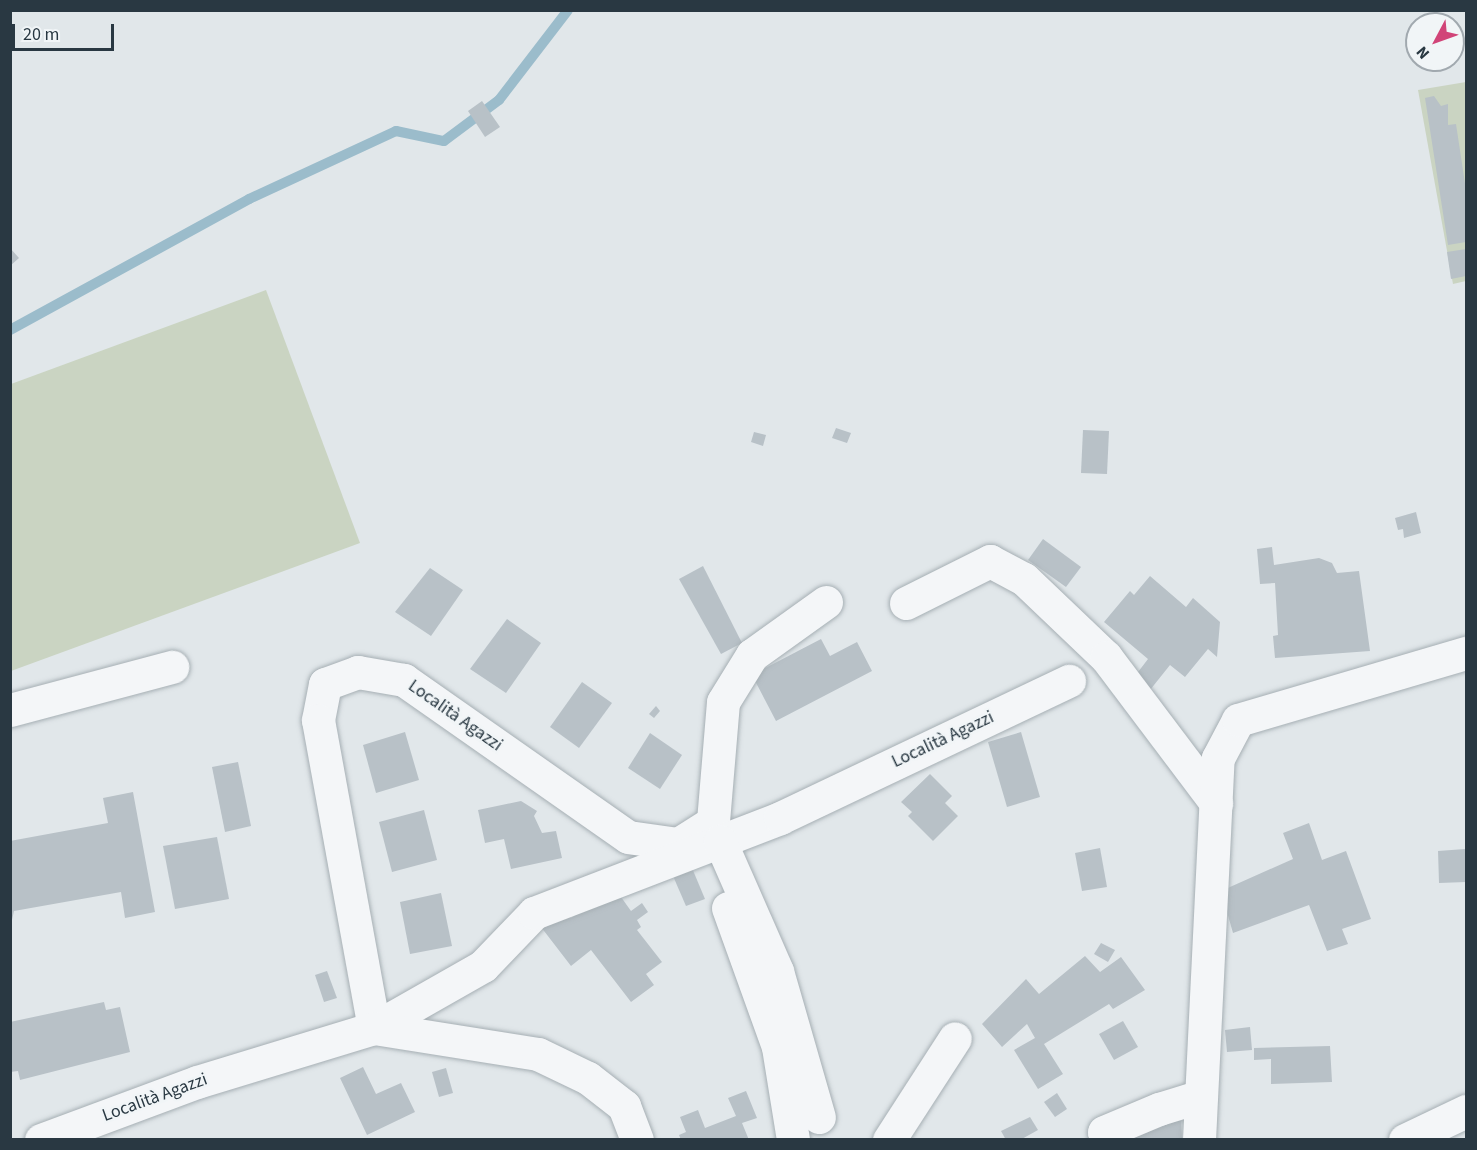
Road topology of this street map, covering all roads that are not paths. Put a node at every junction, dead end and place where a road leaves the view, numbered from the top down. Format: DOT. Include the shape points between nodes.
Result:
graph roads {
  1 [pos="826,602"];
  2 [pos="906,603"];
  3 [pos="1467,653"];
  4 [pos="172,667"];
  5 [pos="1069,681"];
  6 [pos="10,710"];
  7 [pos="1216,803"];
  8 [pos="720,841"];
  9 [pos="715,874"];
  10 [pos="374,1028"];
  11 [pos="955,1038"];
  12 [pos="1201,1096"];
  13 [pos="1467,1111"];
  14 [pos="819,1117"];
  15 [pos="41,1140"];
  16 [pos="637,1140"];
  17 [pos="793,1140"];
  18 [pos="890,1140"];
  19 [pos="1109,1140"];
  20 [pos="1199,1140"];
  21 [pos="1405,1140"];
  1 -- 10 [label="street, Località Agazzi" via="752,655 723,702 713,822 678,844 628,837 404,680 358,672 325,684 318,720"];
  2 -- 7 [label="street" via="990,561 1024,579 1106,657"];
  3 -- 7 [label="street" via="1239,720 1218,758"];
  4 -- 6 [label="street"];
  5 -- 8 [label="street, Località Agazzi" via="780,818"];
  7 -- 12 [label="street"];
  8 -- 10 [label="street, Località Agazzi" via="534,913 483,966"];
  8 -- 14 [label="street" via="777,970"];
  9 -- 17 [label="street" via="778,1047"];
  10 -- 15 [label="street, Località Agazzi" via="197,1082"];
  10 -- 16 [label="street, Località Agazzi" via="538,1054 588,1078 624,1106"];
  11 -- 18 [label="street"];
  12 -- 19 [label="street" via="1159,1108 1104,1132"];
  12 -- 20 [label="street"];
  13 -- 21 [label="street"];
}
